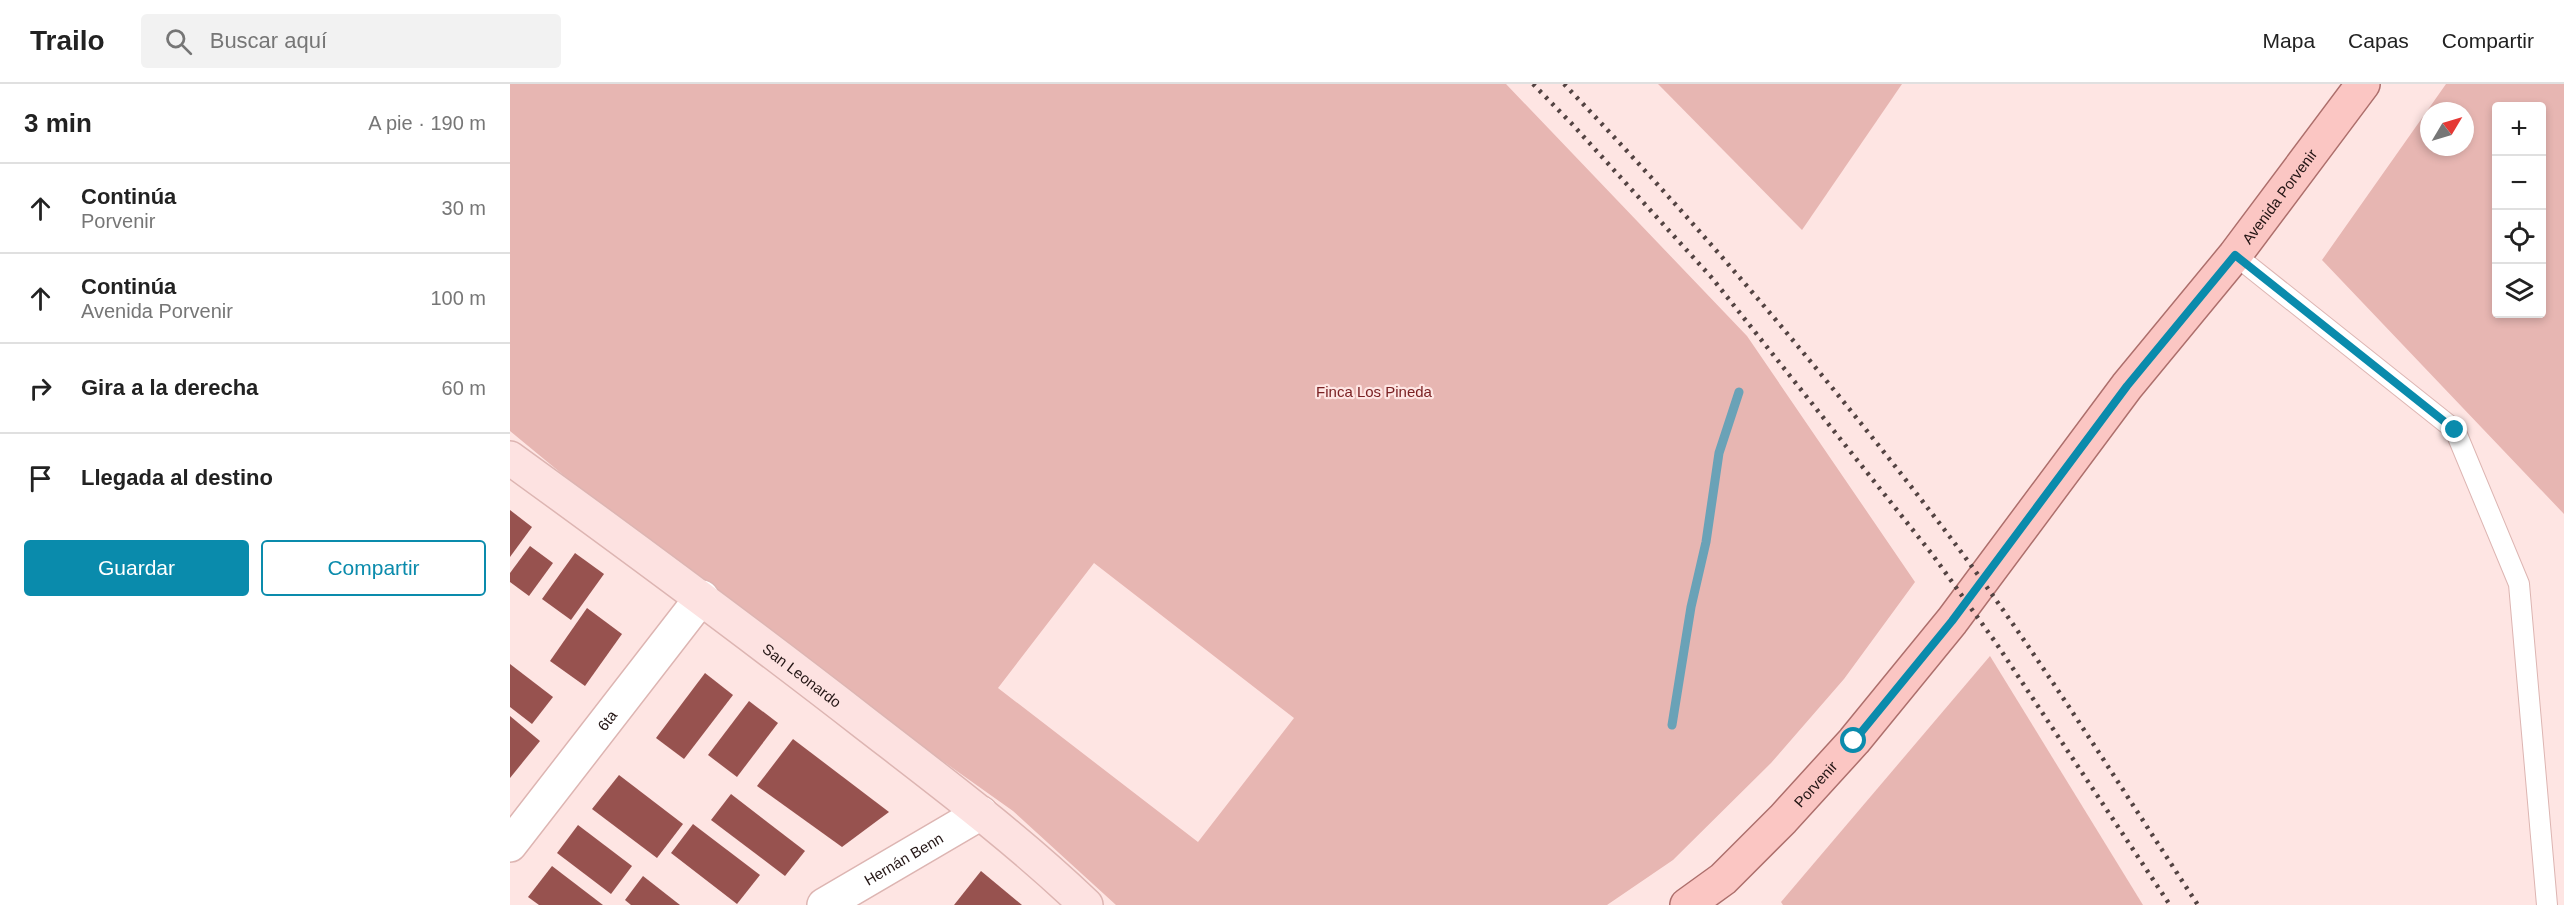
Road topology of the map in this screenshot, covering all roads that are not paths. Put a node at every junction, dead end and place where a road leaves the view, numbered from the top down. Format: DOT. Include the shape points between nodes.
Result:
graph roads {
  1 [pos="2363,84"];
  2 [pos="2235,255"];
  3 [pos="510,458"];
  4 [pos="702,597"];
  5 [pos="1952,621"];
  6 [pos="981,813"];
  7 [pos="510,845"];
  8 [pos="1704,900"];
  9 [pos="824,905"];
  10 [pos="1086,905"];
  11 [pos="2547,905"];
  1 -- 2 [label="main road, Avenida Porvenir"];
  2 -- 5 [label="main road, Avenida Porvenir" via="2127,386"];
  2 -- 11 [label="lane" via="2455,430 2519,584"];
  3 -- 4 [label="street, San Leonardo"];
  4 -- 6 [label="street, San Leonardo"];
  4 -- 7 [label="street, 6ta"];
  5 -- 8 [label="main road, Porvenir" via="1854,741"];
  6 -- 9 [label="street, Hernán Benn"];
  6 -- 10 [label="street, San Leonardo"];
}
